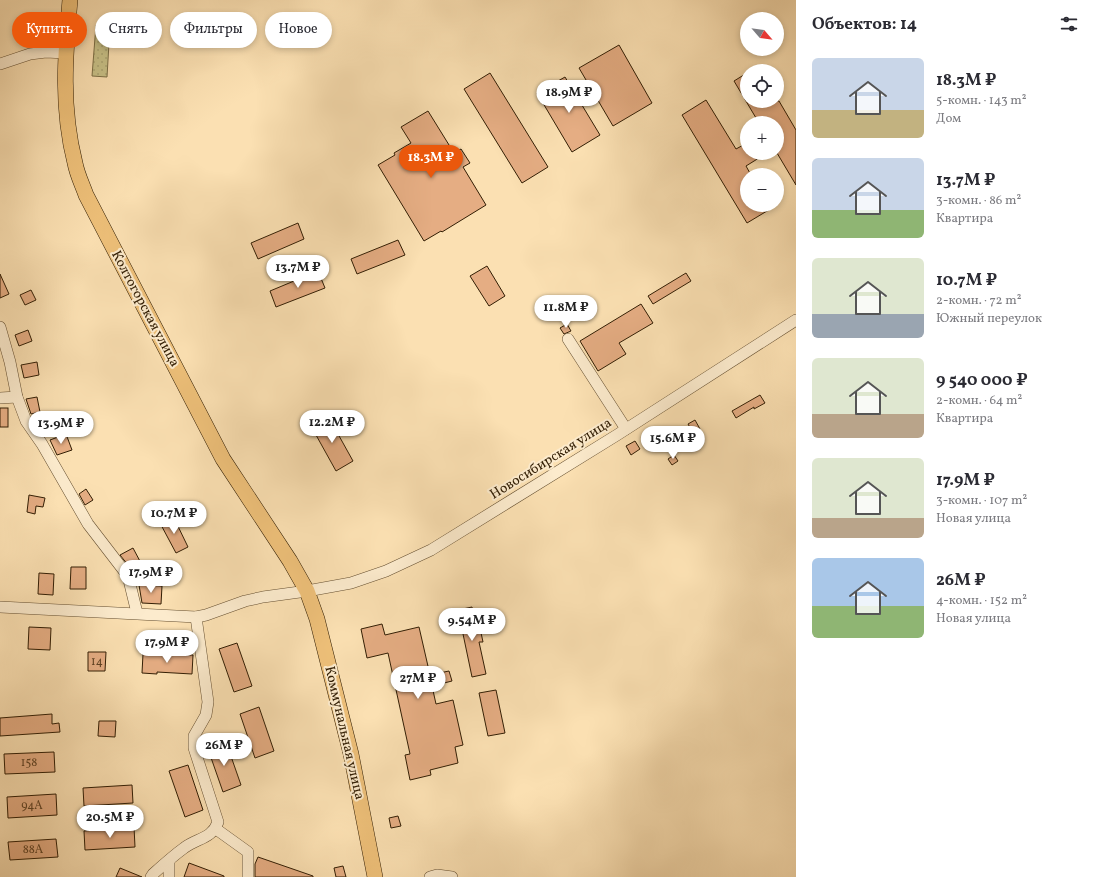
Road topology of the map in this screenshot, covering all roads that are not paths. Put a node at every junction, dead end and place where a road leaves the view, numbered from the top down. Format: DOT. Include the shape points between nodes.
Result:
graph roads {
  1 [pos="70,0"];
  2 [pos="66,53"];
  3 [pos="0,64"];
  4 [pos="796,320"];
  5 [pos="0,327"];
  6 [pos="568,339"];
  7 [pos="17,397"];
  8 [pos="0,398"];
  9 [pos="626,429"];
  10 [pos="306,591"];
  11 [pos="0,607"];
  12 [pos="137,614"];
  13 [pos="196,617"];
  14 [pos="216,829"];
  15 [pos="169,861"];
  16 [pos="151,877"];
  17 [pos="169,877"];
  18 [pos="248,877"];
  19 [pos="374,877"];
  20 [pos="430,877"];
  21 [pos="452,877"];
  1 -- 2 [label="main road, Колтогорская улица"];
  2 -- 3 [label="street" via="30,54"];
  2 -- 10 [label="main road, Колтогорская улица" via="64,83 67,118 75,163 86,195 223,459 290,560"];
  4 -- 9 [label="street, Новосибирская улица"];
  5 -- 7 [label="street"];
  6 -- 9 [label="street"];
  7 -- 8 [label="street"];
  7 -- 12 [label="street" via="26,421 88,524 128,576"];
  9 -- 10 [label="street, Новосибирская улица" via="431,550 386,571 351,582"];
  10 -- 13 [label="street, Новосибирская улица" via="245,601"];
  10 -- 19 [label="main road, Коммунальная улица" via="317,619 350,754"];
  11 -- 12 [label="street, Новосибирская улица"];
  12 -- 13 [label="street, Новосибирская улица"];
  13 -- 14 [label="street" via="208,702 206,715 194,736 194,748 218,822"];
  14 -- 15 [label="street" via="210,835 185,847"];
  14 -- 18 [label="street" via="248,852"];
  15 -- 16 [label="street"];
  15 -- 17 [label="street"];
  20 -- 21 [label="street"];
}
